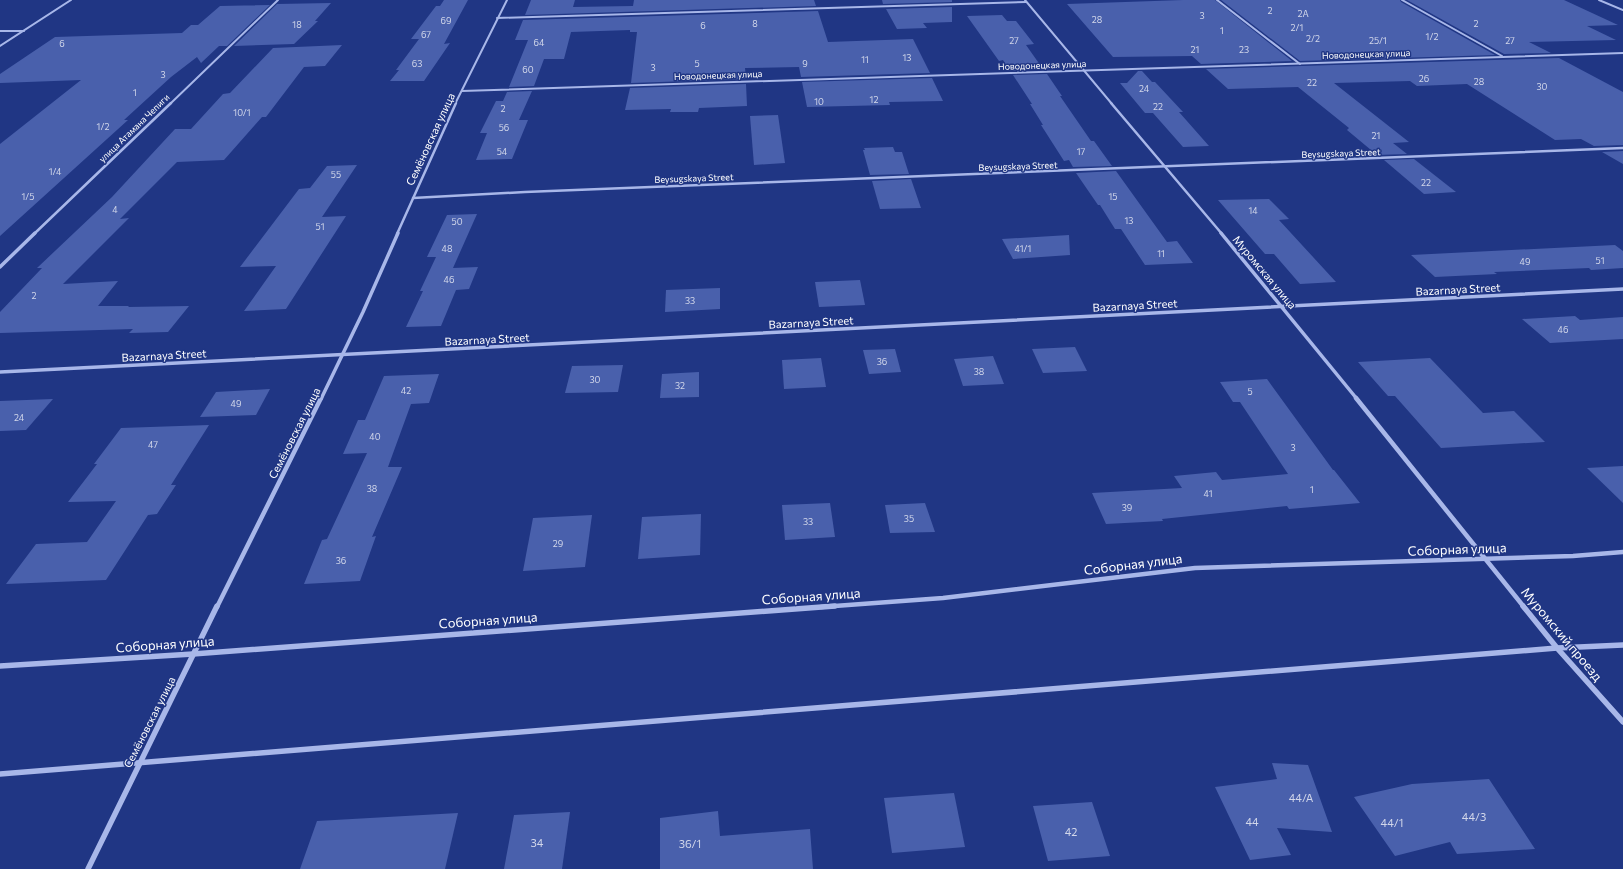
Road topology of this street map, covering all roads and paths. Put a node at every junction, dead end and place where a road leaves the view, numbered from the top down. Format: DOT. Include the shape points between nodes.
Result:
graph roads {
  1 [pos="71,0"];
  2 [pos="278,0"];
  3 [pos="507,0"];
  4 [pos="1217,0"];
  5 [pos="1402,0"];
  6 [pos="1599,0"];
  7 [pos="1026,1"];
  8 [pos="1623,10"];
  9 [pos="497,18"];
  10 [pos="0,31"];
  11 [pos="24,31"];
  12 [pos="0,46"];
  13 [pos="1623,53"];
  14 [pos="1502,57"];
  15 [pos="1300,64"];
  16 [pos="1084,71"];
  17 [pos="462,91"];
  18 [pos="1623,148"];
  19 [pos="1165,167"];
  20 [pos="413,198"];
  21 [pos="0,267"];
  22 [pos="1623,289"];
  23 [pos="1283,307"];
  24 [pos="343,355"];
  25 [pos="0,372"];
  26 [pos="1623,552"];
  27 [pos="1487,559"];
  28 [pos="1623,645"];
  29 [pos="1557,648"];
  30 [pos="193,654"];
  31 [pos="0,666"];
  32 [pos="1623,722"];
  33 [pos="138,763"];
  34 [pos="0,774"];
  35 [pos="88,869"];
  1 -- 11 [label="street"];
  2 -- 21 [label="street, улица Атамана Чепиги"];
  3 -- 9 [label="street, Семёновская улица"];
  4 -- 15 [label="street"];
  5 -- 14 [label="street"];
  6 -- 8 [label="street"];
  7 -- 9 [label="street"];
  7 -- 16 [label="street, Муромская улица"];
  9 -- 17 [label="street, Семёновская улица"];
  10 -- 11 [label="street"];
  11 -- 12 [label="street"];
  13 -- 14 [label="street, Новодонецкая улица"];
  14 -- 15 [label="street, Новодонецкая улица"];
  15 -- 16 [label="street, Новодонецкая улица"];
  16 -- 17 [label="street, Новодонецкая улица"];
  16 -- 19 [label="street, Муромская улица"];
  17 -- 20 [label="street, Семёновская улица"];
  18 -- 19 [label="street, Beysugskaya Street"];
  19 -- 20 [label="street, Beysugskaya Street"];
  19 -- 23 [label="street, Муромская улица"];
  20 -- 24 [label="street, Семёновская улица"];
  22 -- 23 [label="street, Bazarnaya Street"];
  23 -- 24 [label="street, Bazarnaya Street"];
  23 -- 27 [label="street, Муромская улица"];
  24 -- 25 [label="street, Bazarnaya Street"];
  24 -- 30 [label="street, Семёновская улица"];
  26 -- 27 [label="street, Соборная улица"];
  27 -- 29 [label="street, Муромский проезд"];
  27 -- 30 [label="street, Соборная улица" via="1196,568 944,598"];
  28 -- 29 [label="street"];
  29 -- 32 [label="street, Муромский проезд"];
  29 -- 33 [label="street"];
  30 -- 31 [label="street, Соборная улица"];
  30 -- 33 [label="street, Семёновская улица"];
  33 -- 34 [label="street"];
  33 -- 35 [label="street, Семёновская улица"];
}
